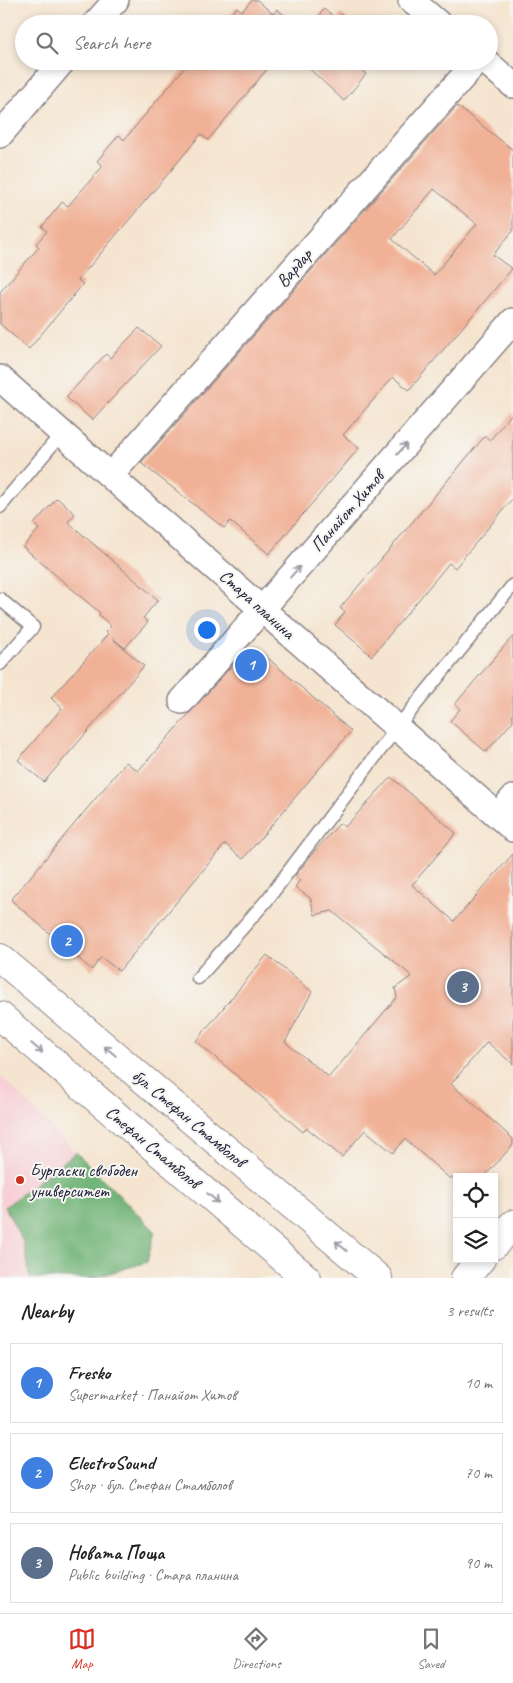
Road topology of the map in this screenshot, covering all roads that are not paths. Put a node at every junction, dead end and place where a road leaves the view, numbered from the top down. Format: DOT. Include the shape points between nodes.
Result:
graph roads {
  1 [pos="116,0"];
  2 [pos="411,0"];
  3 [pos="103,15"];
  4 [pos="428,15"];
  5 [pos="55,70"];
  6 [pos="469,70"];
  7 [pos="496,70"];
  8 [pos="513,85"];
  9 [pos="0,135"];
  10 [pos="513,321"];
  11 [pos="0,378"];
  12 [pos="62,433"];
  13 [pos="111,475"];
  14 [pos="0,507"];
  15 [pos="513,586"];
  16 [pos="0,599"];
  17 [pos="263,608"];
  18 [pos="0,664"];
  19 [pos="182,701"];
  20 [pos="396,729"];
  21 [pos="508,814"];
  22 [pos="0,958"];
  23 [pos="198,978"];
  24 [pos="0,1016"];
  25 [pos="513,1224"];
  26 [pos="498,1241"];
  27 [pos="478,1263"];
  28 [pos="306,1278"];
  29 [pos="378,1278"];
  30 [pos="465,1278"];
  1 -- 3 [label="street"];
  2 -- 4 [label="street"];
  5 -- 9 [label="street"];
  6 -- 13 [label="street, Вардар"];
  7 -- 8 [label="street"];
  17 -- 10 [label="street, Панайот Хитов, one-way"];
  11 -- 12 [label="street, Стара планина"];
  12 -- 13 [label="street, Стара планина"];
  12 -- 14 [label="lane"];
  13 -- 17 [label="street, Стара планина"];
  15 -- 20 [label="lane"];
  16 -- 18 [label="lane" via="33,627"];
  17 -- 19 [label="street, Панайот Хитов"];
  17 -- 20 [label="street, Стара планина"];
  20 -- 21 [label="street, Стара планина"];
  20 -- 23 [label="lane" via="267,900"];
  29 -- 22 [label="main road, бул. Стефан Стамболов, one-way"];
  24 -- 28 [label="main road, Стефан Стамболов, one-way"];
  25 -- 26 [label="main road"];
  27 -- 30 [label="main road"];
}
